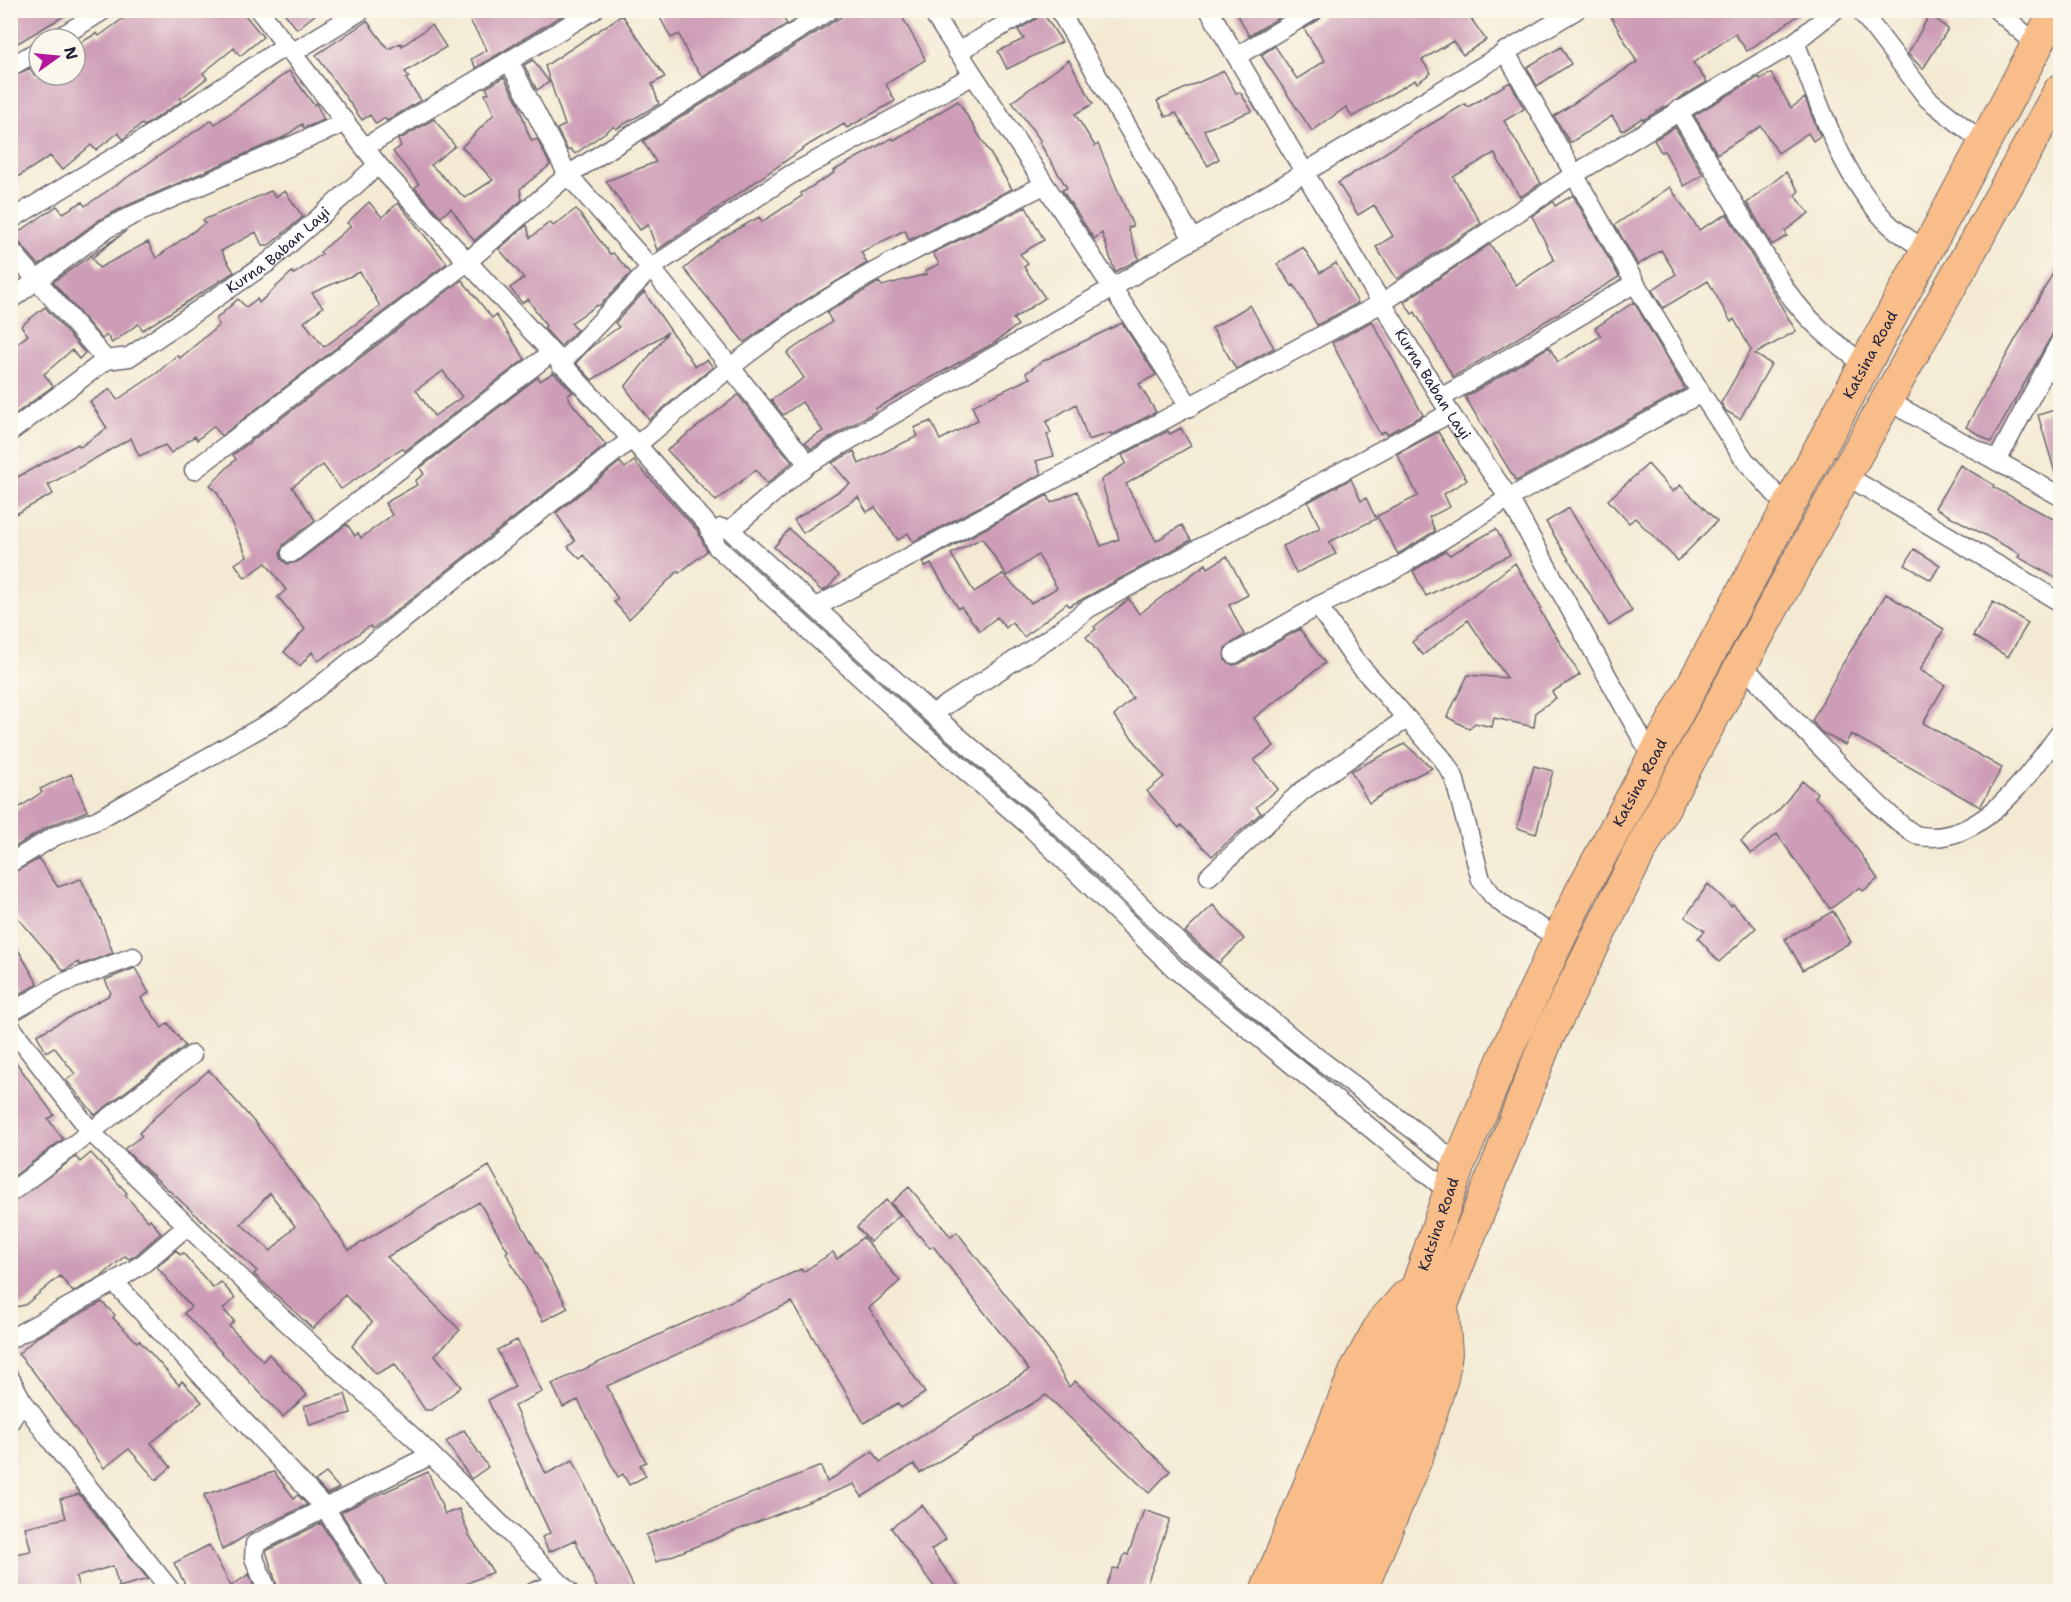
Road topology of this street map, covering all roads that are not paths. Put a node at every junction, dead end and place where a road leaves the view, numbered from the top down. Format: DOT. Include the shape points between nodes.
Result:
graph roads {
  1 [pos="104,10"];
  2 [pos="259,10"];
  3 [pos="362,10"];
  4 [pos="594,10"];
  5 [pos="830,10"];
  6 [pos="930,10"];
  7 [pos="1030,10"];
  8 [pos="1059,10"];
  9 [pos="1209,10"];
  10 [pos="1576,10"];
  11 [pos="1835,10"];
  12 [pos="1860,10"];
  13 [pos="1997,10"];
  14 [pos="2056,10"];
  15 [pos="1306,12"];
  16 [pos="76,27"];
  17 [pos="1795,42"];
  18 [pos="2037,45"];
  19 [pos="288,50"];
  20 [pos="1505,51"];
  21 [pos="957,52"];
  22 [pos="1237,56"];
  23 [pos="27,57"];
  24 [pos="509,61"];
  25 [pos="10,67"];
  26 [pos="972,76"];
  27 [pos="2061,90"];
  28 [pos="1678,110"];
  29 [pos="346,122"];
  30 [pos="1984,143"];
  31 [pos="365,147"];
  32 [pos="378,165"];
  33 [pos="1305,171"];
  34 [pos="1575,174"];
  35 [pos="568,175"];
  36 [pos="1044,184"];
  37 [pos="10,220"];
  38 [pos="1193,239"];
  39 [pos="10,249"];
  40 [pos="1927,251"];
  41 [pos="467,262"];
  42 [pos="651,268"];
  43 [pos="38,280"];
  44 [pos="1635,283"];
  45 [pos="1112,288"];
  46 [pos="10,300"];
  47 [pos="1382,303"];
  48 [pos="2061,342"];
  49 [pos="555,359"];
  50 [pos="106,360"];
  51 [pos="1865,365"];
  52 [pos="730,366"];
  53 [pos="1701,393"];
  54 [pos="1888,400"];
  55 [pos="1445,406"];
  56 [pos="1190,407"];
  57 [pos="10,432"];
  58 [pos="633,442"];
  59 [pos="1997,461"];
  60 [pos="808,464"];
  61 [pos="194,470"];
  62 [pos="1845,476"];
  63 [pos="2061,496"];
  64 [pos="1509,498"];
  65 [pos="1788,508"];
  66 [pos="707,524"];
  67 [pos="730,530"];
  68 [pos="291,553"];
  69 [pos="2061,602"];
  70 [pos="1318,606"];
  71 [pos="816,607"];
  72 [pos="1234,654"];
  73 [pos="1743,666"];
  74 [pos="932,714"];
  75 [pos="1406,720"];
  76 [pos="2061,733"];
  77 [pos="1653,759"];
  78 [pos="10,863"];
  79 [pos="1209,876"];
  80 [pos="1559,938"];
  81 [pos="133,957"];
  82 [pos="10,1013"];
  83 [pos="10,1026"];
  84 [pos="192,1055"];
  85 [pos="92,1133"];
  86 [pos="1454,1178"];
  87 [pos="10,1193"];
  88 [pos="187,1226"];
  89 [pos="1419,1280"];
  90 [pos="114,1282"];
  91 [pos="1442,1305"];
  92 [pos="10,1339"];
  93 [pos="10,1378"];
  94 [pos="22,1400"];
  95 [pos="10,1422"];
  96 [pos="431,1455"];
  97 [pos="325,1508"];
  98 [pos="564,1587"];
  99 [pos="172,1592"];
  100 [pos="268,1592"];
  101 [pos="379,1592"];
  102 [pos="534,1592"];
  103 [pos="1266,1592"];
  104 [pos="1300,1592"];
  105 [pos="1327,1592"];
  106 [pos="1360,1592"];
  1 -- 16 [label="street"];
  2 -- 19 [label="street"];
  3 -- 19 [label="street"];
  4 -- 24 [label="street"];
  5 -- 35 [label="street"];
  6 -- 21 [label="street"];
  7 -- 21 [label="street"];
  8 -- 38 [label="street"];
  9 -- 22 [label="street, Kurna Baban Layi"];
  10 -- 20 [label="street"];
  11 -- 17 [label="street"];
  12 -- 30 [label="street" via="1928,99"];
  13 -- 18 [label="street"];
  14 -- 18 [label="highway, Katsina Road"];
  15 -- 22 [label="street"];
  17 -- 28 [label="street"];
  17 -- 40 [label="street" via="1849,173 1863,196 1888,223"];
  18 -- 30 [label="highway, Katsina Road"];
  19 -- 29 [label="street"];
  19 -- 37 [label="street"];
  20 -- 33 [label="street"];
  20 -- 34 [label="street"];
  21 -- 26 [label="street"];
  22 -- 33 [label="street, Kurna Baban Layi"];
  23 -- 25 [label="street"];
  24 -- 31 [label="street"];
  24 -- 35 [label="street"];
  26 -- 36 [label="street"];
  26 -- 42 [label="street" via="790,175"];
  27 -- 54 [label="highway, Katsina Road"];
  28 -- 34 [label="street"];
  28 -- 51 [label="street" via="1804,315 1827,338"];
  29 -- 31 [label="street"];
  29 -- 43 [label="street" via="130,216 106,229"];
  30 -- 40 [label="highway, Katsina Road"];
  31 -- 32 [label="street"];
  32 -- 41 [label="street"];
  32 -- 50 [label="street, Kurna Baban Layi" via="270,261 129,357"];
  33 -- 38 [label="street"];
  33 -- 47 [label="street, Kurna Baban Layi"];
  34 -- 44 [label="street"];
  34 -- 47 [label="street"];
  35 -- 41 [label="street"];
  35 -- 42 [label="street"];
  36 -- 45 [label="street"];
  36 -- 52 [label="street" via="884,267 801,316"];
  38 -- 45 [label="street"];
  39 -- 43 [label="street"];
  40 -- 51 [label="highway, Katsina Road"];
  41 -- 49 [label="street"];
  41 -- 61 [label="street"];
  42 -- 49 [label="street"];
  42 -- 52 [label="street"];
  43 -- 46 [label="street"];
  43 -- 50 [label="street"];
  44 -- 53 [label="street"];
  44 -- 55 [label="street"];
  45 -- 56 [label="street"];
  45 -- 60 [label="street"];
  47 -- 55 [label="street, Kurna Baban Layi"];
  47 -- 56 [label="street"];
  48 -- 59 [label="street"];
  49 -- 58 [label="street"];
  49 -- 68 [label="street"];
  50 -- 57 [label="street, Kurna Baban Layi"];
  51 -- 65 [label="highway, Katsina Road"];
  52 -- 58 [label="street"];
  52 -- 60 [label="street"];
  53 -- 64 [label="street"];
  53 -- 65 [label="street" via="1744,459"];
  54 -- 59 [label="street"];
  54 -- 62 [label="highway, Katsina Road"];
  55 -- 64 [label="street, Kurna Baban Layi"];
  55 -- 74 [label="street" via="1089,608"];
  56 -- 71 [label="street"];
  58 -- 66 [label="street"];
  58 -- 78 [label="street" via="283,715 97,820 55,836"];
  59 -- 63 [label="street"];
  60 -- 67 [label="street"];
  62 -- 69 [label="street"];
  62 -- 73 [label="highway, Katsina Road"];
  64 -- 70 [label="street" via="1392,571"];
  64 -- 77 [label="street, Kurna Baban Layi"];
  65 -- 77 [label="highway, Katsina Road"];
  66 -- 67 [label="street"];
  66 -- 86 [label="street" via="717,547 1026,823 1150,946 1293,1067"];
  67 -- 71 [label="street"];
  70 -- 72 [label="street"];
  70 -- 75 [label="street" via="1340,641"];
  71 -- 74 [label="street"];
  73 -- 76 [label="street" via="1882,807 1918,836 1939,836 1968,828 2002,806"];
  73 -- 91 [label="highway, Katsina Road" via="1640,851 1547,1039"];
  74 -- 86 [label="street" via="1040,807 1190,952"];
  75 -- 79 [label="street" via="1302,791"];
  75 -- 80 [label="street" via="1442,758 1454,777 1481,879 1509,909"];
  77 -- 80 [label="highway, Katsina Road"];
  80 -- 86 [label="highway, Katsina Road"];
  81 -- 82 [label="street" via="60,984"];
  83 -- 85 [label="street"];
  84 -- 85 [label="street"];
  85 -- 87 [label="street"];
  85 -- 88 [label="street"];
  86 -- 89 [label="highway, Katsina Road"];
  88 -- 90 [label="street" via="144,1263"];
  88 -- 96 [label="street"];
  89 -- 103 [label="highway" via="1382,1323 1358,1368"];
  89 -- 104 [label="highway, Katsina Road" via="1387,1375"];
  90 -- 92 [label="street"];
  90 -- 97 [label="street"];
  91 -- 105 [label="highway, Katsina Road" via="1387,1453"];
  91 -- 106 [label="highway" via="1446,1353 1442,1378 1418,1454"];
  93 -- 94 [label="street"];
  94 -- 95 [label="street"];
  94 -- 99 [label="street"];
  96 -- 97 [label="street"];
  96 -- 98 [label="street"];
  97 -- 100 [label="street" via="255,1544 254,1558"];
  97 -- 101 [label="street"];
  98 -- 102 [label="street"];
}
